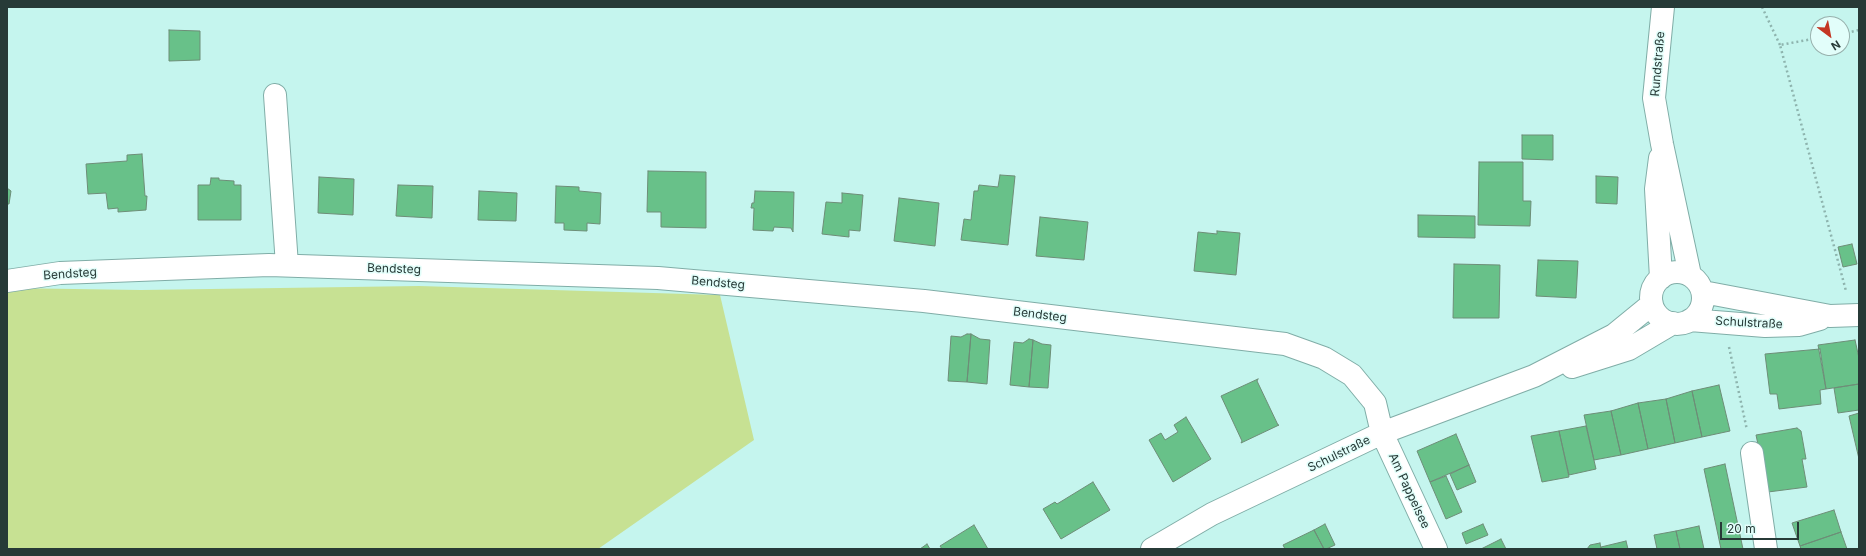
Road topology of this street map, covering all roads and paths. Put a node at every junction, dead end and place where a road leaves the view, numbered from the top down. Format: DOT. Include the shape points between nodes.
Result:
graph roads {
  1 [pos="1663,7"];
  2 [pos="1762,7"];
  3 [pos="1810,39"];
  4 [pos="1780,45"];
  5 [pos="275,95"];
  6 [pos="1662,144"];
  7 [pos="287,265"];
  8 [pos="1690,274"];
  9 [pos="1661,278"];
  10 [pos="7,281"];
  11 [pos="1703,292"];
  12 [pos="1652,304"];
  13 [pos="1856,315"];
  14 [pos="1830,316"];
  15 [pos="1682,322"];
  16 [pos="1731,322"];
  17 [pos="1534,376"];
  18 [pos="1382,433"];
  19 [pos="1752,453"];
  20 [pos="1152,549"];
  21 [pos="1436,549"];
  22 [pos="1766,549"];
  1 -- 6 [label="street, Rundstraße" via="1654,98"];
  2 -- 4 [label="path"];
  3 -- 4 [label="path"];
  4 -- 13 [label="path"];
  5 -- 7 [label="street"];
  6 -- 8 [label="street, Rundstraße"];
  6 -- 9 [label="street, Rundstraße" via="1656,189"];
  7 -- 10 [label="street, Bendsteg" via="60,273"];
  7 -- 18 [label="street, Bendsteg" via="658,278 924,301 1285,344 1324,358 1352,375 1375,403"];
  8 -- 9 [label="street" via="1673,272"];
  8 -- 11 [label="street" via="1697,280"];
  9 -- 12 [label="street" via="1653,287"];
  11 -- 14 [label="street, Schulstraße"];
  11 -- 15 [label="street" via="1703,304 1699,312"];
  12 -- 15 [label="street" via="1661,318"];
  12 -- 17 [label="street, Schulstraße" via="1614,335"];
  13 -- 14 [label="street, Schulstraße"];
  14 -- 16 [label="street, Schulstraße" via="1799,325 1765,326"];
  15 -- 16 [label="street, Schulstraße"];
  15 -- 17 [label="street, Schulstraße" via="1629,349 1584,364"];
  16 -- 19 [label="path" via="1729,351"];
  17 -- 18 [label="street, Schulstraße"];
  18 -- 20 [label="street, Schulstraße" via="1212,514"];
  18 -- 21 [label="street, Am Pappelsee"];
  19 -- 22 [label="street"];
}
